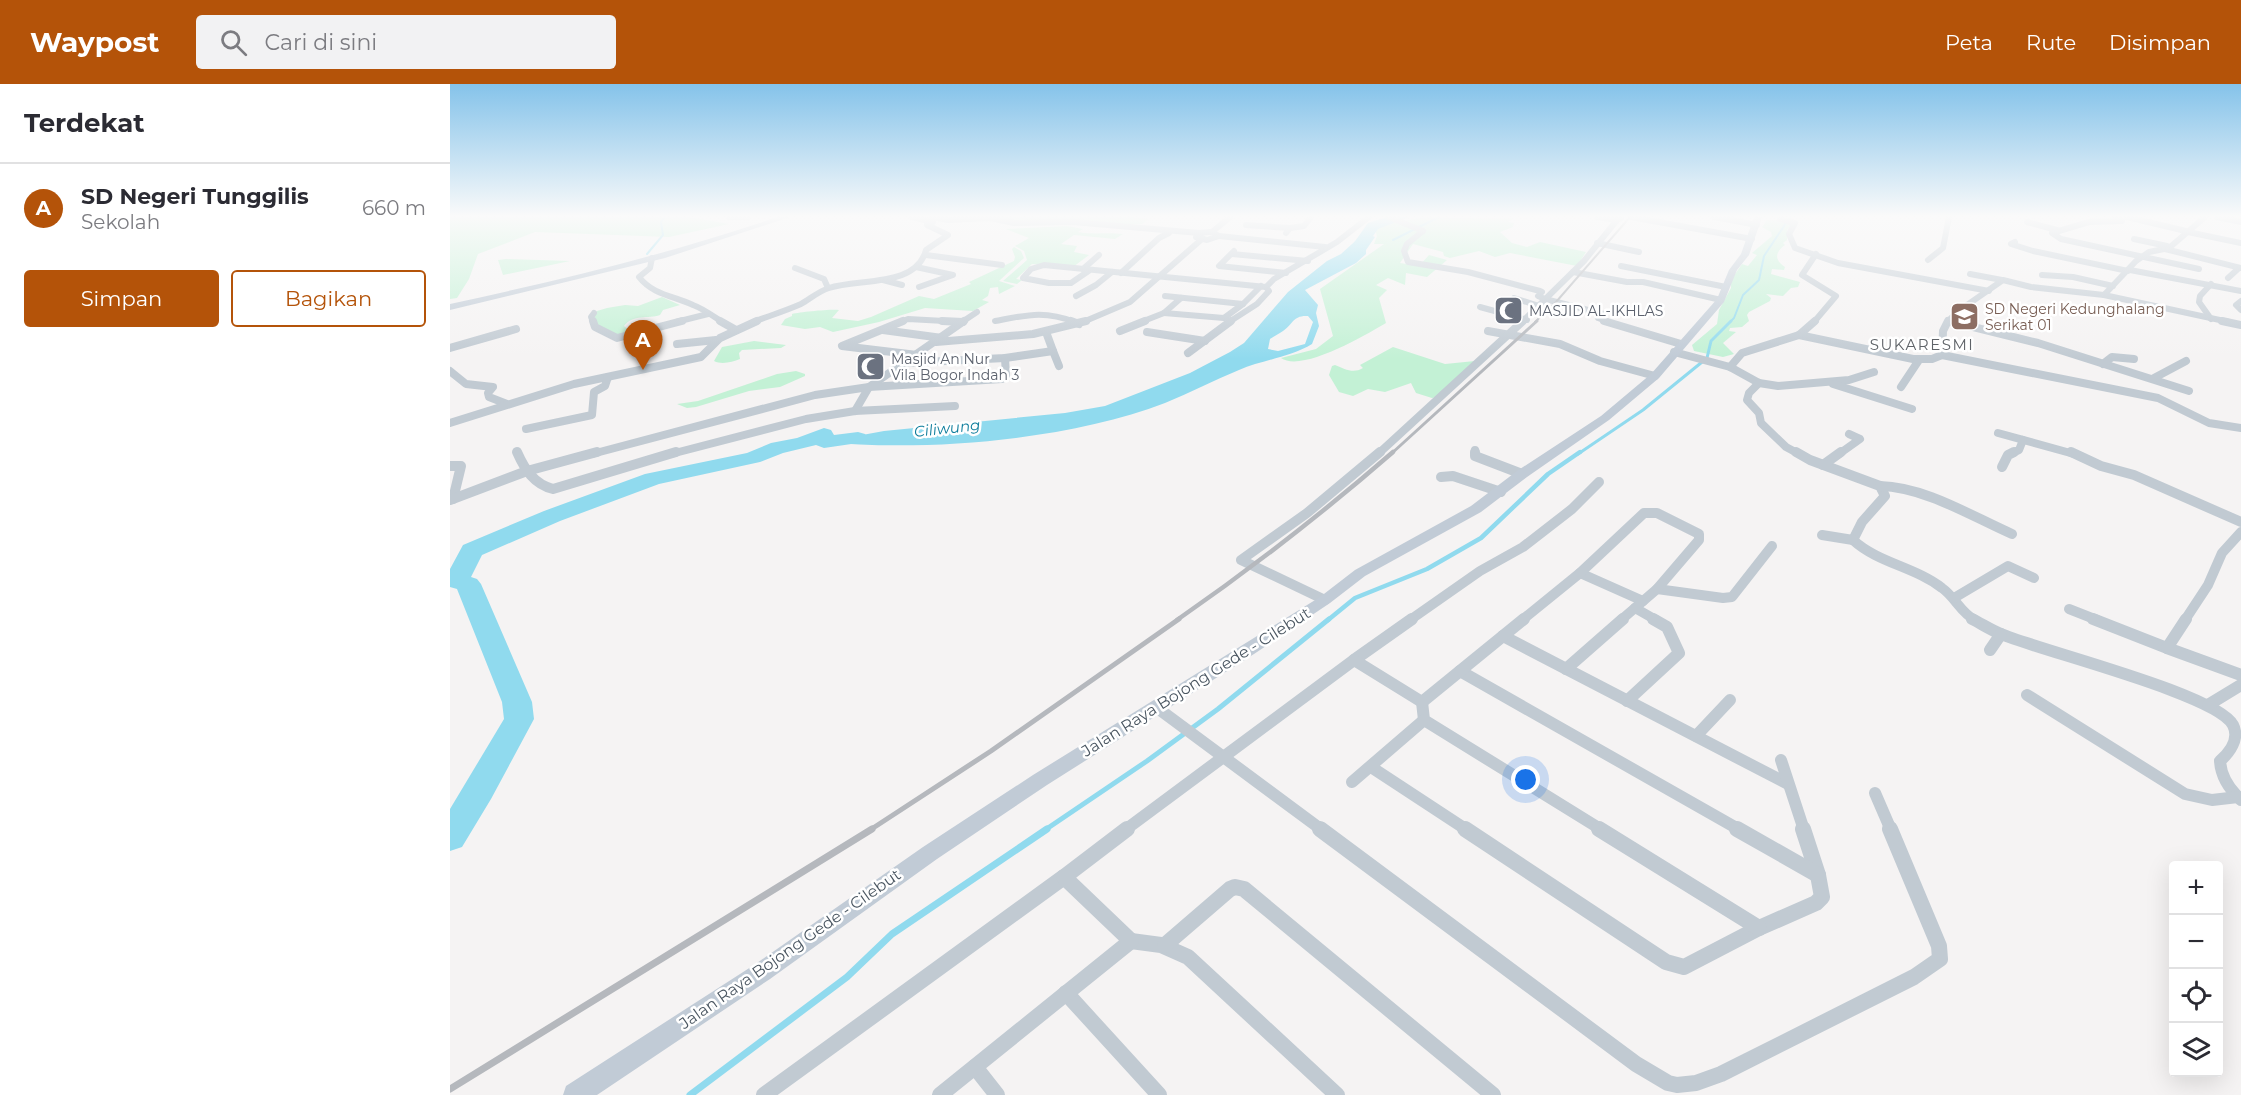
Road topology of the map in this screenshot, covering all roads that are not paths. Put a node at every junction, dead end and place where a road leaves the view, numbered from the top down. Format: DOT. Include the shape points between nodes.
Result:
graph roads {
  1 [pos="628,264"];
  2 [pos="651,264"];
  3 [pos="919,264"];
  4 [pos="996,264"];
  5 [pos="1091,264"];
  6 [pos="1131,264"];
  7 [pos="1172,264"];
  8 [pos="1302,264"];
  9 [pos="1421,264"];
  10 [pos="1579,264"];
  11 [pos="1736,264"];
  12 [pos="1809,264"];
  13 [pos="1844,264"];
  14 [pos="2096,264"];
  15 [pos="2135,264"];
  16 [pos="2178,264"];
  17 [pos="2220,264"];
  18 [pos="2225,264"];
  19 [pos="1002,265"];
  20 [pos="1219,266"];
  21 [pos="1621,266"];
  22 [pos="916,267"];
  23 [pos="795,268"];
  24 [pos="2240,268"];
  25 [pos="2199,269"];
  26 [pos="1086,270"];
  27 [pos="2129,271"];
  28 [pos="1112,272"];
  29 [pos="1212,272"];
  30 [pos="1573,272"];
  31 [pos="1121,273"];
  32 [pos="1287,273"];
  33 [pos="1658,273"];
  34 [pos="1970,274"];
  35 [pos="2042,275"];
  36 [pos="1160,277"];
  37 [pos="2210,278"];
  38 [pos="2228,278"];
  39 [pos="883,280"];
  40 [pos="2002,280"];
  41 [pos="1643,282"];
  42 [pos="902,285"];
  43 [pos="2113,286"];
  44 [pos="919,287"];
  45 [pos="1264,287"];
  46 [pos="828,288"];
  47 [pos="1989,291"];
  48 [pos="2241,291"];
  49 [pos="1723,293"];
  50 [pos="2104,295"];
  51 [pos="1076,296"];
  52 [pos="1165,296"];
  53 [pos="1181,298"];
  54 [pos="1514,298"];
  55 [pos="2241,301"];
  56 [pos="1542,302"];
  57 [pos="1243,304"];
  58 [pos="450,307"];
  59 [pos="1480,307"];
  60 [pos="1027,309"];
  61 [pos="2241,310"];
  62 [pos="977,312"];
  63 [pos="594,313"];
  64 [pos="1038,313"];
  65 [pos="1164,313"];
  66 [pos="708,314"];
  67 [pos="1527,320"];
  68 [pos="2211,320"];
  69 [pos="963,321"];
  70 [pos="995,321"];
  71 [pos="1950,321"];
  72 [pos="1079,324"];
  73 [pos="2241,325"];
  74 [pos="516,329"];
  75 [pos="736,330"];
  76 [pos="882,330"];
  77 [pos="1120,331"];
  78 [pos="1488,331"];
  79 [pos="1046,332"];
  80 [pos="1147,333"];
  81 [pos="1799,335"];
  82 [pos="1509,336"];
  83 [pos="716,340"];
  84 [pos="939,340"];
  85 [pos="1205,341"];
  86 [pos="677,344"];
  87 [pos="450,348"];
  88 [pos="1679,350"];
  89 [pos="1053,351"];
  90 [pos="1188,353"];
  91 [pos="917,355"];
  92 [pos="1942,356"];
  93 [pos="1005,358"];
  94 [pos="1919,360"];
  95 [pos="2134,360"];
  96 [pos="2186,361"];
  97 [pos="904,363"];
  98 [pos="2103,364"];
  99 [pos="1059,366"];
  100 [pos="1730,367"];
  101 [pos="450,371"];
  102 [pos="1874,372"];
  103 [pos="1837,375"];
  104 [pos="1655,376"];
  105 [pos="609,377"];
  106 [pos="2154,378"];
  107 [pos="1849,380"];
  108 [pos="1759,383"];
  109 [pos="1830,383"];
  110 [pos="1866,386"];
  111 [pos="869,387"];
  112 [pos="1902,387"];
  113 [pos="2189,391"];
  114 [pos="507,405"];
  115 [pos="956,406"];
  116 [pos="1912,409"];
  117 [pos="855,411"];
  118 [pos="450,423"];
  119 [pos="690,428"];
  120 [pos="2241,428"];
  121 [pos="526,429"];
  122 [pos="1998,433"];
  123 [pos="1849,434"];
  124 [pos="2023,440"];
  125 [pos="694,447"];
  126 [pos="1475,450"];
  127 [pos="517,452"];
  128 [pos="1823,465"];
  129 [pos="450,466"];
  130 [pos="2002,467"];
  131 [pos="526,471"];
  132 [pos="1522,474"];
  133 [pos="1441,477"];
  134 [pos="1599,482"];
  135 [pos="1880,486"];
  136 [pos="1501,492"];
  137 [pos="451,500"];
  138 [pos="2241,522"];
  139 [pos="2241,531"];
  140 [pos="2012,534"];
  141 [pos="1822,535"];
  142 [pos="1853,540"];
  143 [pos="1772,546"];
  144 [pos="1580,573"];
  145 [pos="2034,578"];
  146 [pos="1657,589"];
  147 [pos="1954,598"];
  148 [pos="1325,600"];
  149 [pos="1639,605"];
  150 [pos="2069,609"];
  151 [pos="2001,634"];
  152 [pos="1503,636"];
  153 [pos="2167,648"];
  154 [pos="1990,650"];
  155 [pos="1354,660"];
  156 [pos="1566,669"];
  157 [pos="1460,671"];
  158 [pos="2241,675"];
  159 [pos="2241,685"];
  160 [pos="2027,695"];
  161 [pos="1627,700"];
  162 [pos="1730,700"];
  163 [pos="1422,702"];
  164 [pos="2208,705"];
  165 [pos="1156,707"];
  166 [pos="1424,720"];
  167 [pos="1696,736"];
  168 [pos="1216,751"];
  169 [pos="1781,760"];
  170 [pos="1371,767"];
  171 [pos="1352,782"];
  172 [pos="1788,784"];
  173 [pos="1875,793"];
  174 [pos="2240,799"];
  175 [pos="1818,875"];
  176 [pos="1064,877"];
  177 [pos="1758,928"];
  178 [pos="1131,941"];
  179 [pos="1165,945"];
  180 [pos="1066,993"];
  181 [pos="975,1067"];
  182 [pos="575,1095"];
  183 [pos="764,1095"];
  184 [pos="940,1095"];
  185 [pos="997,1095"];
  186 [pos="1159,1095"];
  187 [pos="1337,1095"];
  188 [pos="1492,1095"];
  1 -- 58 [label="main road"];
  2 -- 66 [label="street" via="639,277 641,281 656,292"];
  3 -- 22 [label="street"];
  4 -- 19 [label="street"];
  5 -- 26 [label="street"];
  6 -- 31 [label="street"];
  7 -- 36 [label="street"];
  8 -- 32 [label="street"];
  9 -- 56 [label="street" via="1540,291"];
  10 -- 30 [label="street"];
  11 -- 49 [label="main road, Jalan Raya Bojong Gede - Cilebut"];
  12 -- 81 [label="street" via="1802,275 1836,296"];
  13 -- 47 [label="street"];
  14 -- 27 [label="street"];
  15 -- 27 [label="street"];
  16 -- 25 [label="street"];
  17 -- 37 [label="street"];
  18 -- 24 [label="street"];
  20 -- 29 [label="street"];
  20 -- 32 [label="street"];
  21 -- 33 [label="street"];
  22 -- 39 [label="street"];
  22 -- 44 [label="street" via="953,275"];
  23 -- 46 [label="street" via="824,279"];
  24 -- 38 [label="street"];
  26 -- 26 [label="street" via="1044,265 1030,269 1023,278 1067,284 1076,282"];
  26 -- 28 [label="street"];
  27 -- 37 [label="street"];
  27 -- 43 [label="street"];
  28 -- 31 [label="street"];
  28 -- 51 [label="street"];
  30 -- 41 [label="street"];
  30 -- 56 [label="street"];
  31 -- 36 [label="street"];
  32 -- 45 [label="street"];
  33 -- 41 [label="street"];
  33 -- 49 [label="street"];
  34 -- 40 [label="street"];
  35 -- 43 [label="street"];
  36 -- 45 [label="street"];
  36 -- 72 [label="street" via="1124,306"];
  37 -- 48 [label="street"];
  37 -- 68 [label="street" via="2199,302"];
  39 -- 42 [label="street"];
  39 -- 46 [label="street"];
  40 -- 47 [label="street"];
  40 -- 50 [label="street"];
  41 -- 49 [label="street"];
  43 -- 50 [label="street"];
  45 -- 57 [label="street"];
  45 -- 85 [label="street" via="1269,291 1258,306"];
  46 -- 75 [label="street"];
  47 -- 71 [label="street" via="1958,310"];
  49 -- 88 [label="main road, Jalan Raya Bojong Gede - Cilebut"];
  50 -- 68 [label="street"];
  52 -- 53 [label="street"];
  53 -- 57 [label="street"];
  53 -- 65 [label="street"];
  54 -- 56 [label="street"];
  55 -- 61 [label="street" via="2236,305"];
  56 -- 67 [label="street"];
  56 -- 88 [label="street" via="1604,314 1598,318"];
  57 -- 65 [label="street" via="1220,319"];
  59 -- 67 [label="street"];
  60 -- 64 [label="street"];
  62 -- 69 [label="street"];
  63 -- 66 [label="street" via="591,317 595,327 614,338"];
  64 -- 70 [label="street"];
  64 -- 72 [label="street"];
  65 -- 77 [label="street"];
  66 -- 75 [label="street"];
  67 -- 82 [label="street"];
  68 -- 73 [label="street"];
  69 -- 76 [label="street" via="908,319"];
  69 -- 84 [label="street"];
  71 -- 92 [label="street" via="1942,331"];
  71 -- 98 [label="street"];
  72 -- 79 [label="street"];
  74 -- 87 [label="street"];
  75 -- 83 [label="street"];
  76 -- 84 [label="street"];
  76 -- 91 [label="street" via="842,346"];
  78 -- 82 [label="street"];
  79 -- 84 [label="street" via="993,339"];
  79 -- 89 [label="street"];
  80 -- 85 [label="street"];
  81 -- 94 [label="street"];
  81 -- 100 [label="street" via="1742,353"];
  82 -- 104 [label="street" via="1567,346 1600,361"];
  82 -- 148 [label="street" via="1375,457 1241,560"];
  83 -- 86 [label="street"];
  83 -- 105 [label="street" via="701,357"];
  84 -- 91 [label="street"];
  85 -- 90 [label="street"];
  88 -- 100 [label="street"];
  88 -- 104 [label="main road, Jalan Raya Bojong Gede - Cilebut"];
  89 -- 93 [label="street"];
  89 -- 99 [label="street"];
  91 -- 97 [label="street"];
  92 -- 94 [label="street"];
  92 -- 120 [label="street" via="2158,398 2209,423"];
  93 -- 97 [label="street"];
  93 -- 111 [label="street" via="1006,376 1002,379"];
  94 -- 112 [label="street"];
  95 -- 98 [label="street" via="2112,357"];
  96 -- 106 [label="street"];
  97 -- 111 [label="street"];
  98 -- 106 [label="street"];
  100 -- 108 [label="street"];
  101 -- 114 [label="street" via="466,384 492,387 490,398"];
  102 -- 107 [label="street"];
  103 -- 107 [label="street"];
  104 -- 132 [label="main road, Jalan Raya Bojong Gede - Cilebut" via="1605,418"];
  105 -- 114 [label="street"];
  105 -- 121 [label="street" via="605,386 594,392 592,415"];
  106 -- 113 [label="street"];
  107 -- 109 [label="street"];
  107 -- 110 [label="street"];
  108 -- 109 [label="street"];
  108 -- 128 [label="street" via="1747,397 1761,423 1786,447"];
  109 -- 116 [label="street"];
  111 -- 117 [label="street"];
  111 -- 119 [label="street" via="815,395"];
  114 -- 118 [label="street"];
  115 -- 117 [label="street"];
  117 -- 125 [label="street" via="796,421"];
  119 -- 125 [label="street"];
  119 -- 131 [label="street"];
  122 -- 124 [label="street"];
  123 -- 128 [label="street" via="1860,439"];
  124 -- 130 [label="street"];
  124 -- 138 [label="street" via="2134,475"];
  125 -- 131 [label="street" via="554,489 542,486"];
  126 -- 132 [label="street" via="1475,456"];
  127 -- 131 [label="street"];
  128 -- 135 [label="street"];
  129 -- 137 [label="street" via="461,466"];
  131 -- 137 [label="street"];
  132 -- 136 [label="main road, Jalan Raya Bojong Gede - Cilebut"];
  133 -- 136 [label="street" via="1453,476"];
  134 -- 155 [label="street" via="1523,547 1480,571"];
  135 -- 140 [label="street" via="1900,487"];
  135 -- 142 [label="street" via="1885,496 1858,526"];
  136 -- 148 [label="main road, Jalan Raya Bojong Gede - Cilebut" via="1360,573"];
  139 -- 153 [label="street" via="2222,553 2208,585"];
  141 -- 142 [label="street"];
  142 -- 147 [label="street" via="1865,551 1924,577"];
  143 -- 146 [label="street" via="1732,597"];
  144 -- 146 [label="street" via="1644,513 1657,513 1700,537"];
  144 -- 149 [label="street"];
  144 -- 152 [label="street"];
  145 -- 147 [label="street" via="2004,567"];
  146 -- 149 [label="street"];
  147 -- 151 [label="street" via="1969,617"];
  148 -- 165 [label="main road, Jalan Raya Bojong Gede - Cilebut"];
  149 -- 156 [label="street"];
  149 -- 161 [label="street" via="1667,627 1679,653"];
  150 -- 153 [label="street"];
  151 -- 154 [label="street"];
  151 -- 164 [label="street"];
  152 -- 156 [label="street"];
  152 -- 157 [label="street"];
  153 -- 158 [label="street"];
  155 -- 163 [label="street"];
  155 -- 168 [label="street"];
  156 -- 161 [label="street"];
  157 -- 163 [label="street"];
  157 -- 175 [label="street"];
  159 -- 164 [label="street"];
  160 -- 174 [label="street" via="2185,794 2215,800"];
  161 -- 167 [label="street"];
  162 -- 167 [label="street"];
  163 -- 166 [label="street"];
  164 -- 174 [label="street" via="2233,725 2234,745 2220,761 2220,771"];
  165 -- 168 [label="street"];
  165 -- 182 [label="main road, Jalan Raya Bojong Gede - Cilebut" via="930,853 762,972"];
  166 -- 170 [label="street"];
  166 -- 177 [label="street"];
  167 -- 172 [label="street"];
  168 -- 173 [label="street" via="1644,1070 1676,1087 1721,1074 1940,959 1939,946"];
  168 -- 176 [label="street"];
  169 -- 172 [label="street"];
  170 -- 171 [label="street"];
  170 -- 177 [label="street" via="1666,962 1676,966 1691,964"];
  172 -- 175 [label="street"];
  175 -- 177 [label="street" via="1822,897 1816,903"];
  176 -- 178 [label="street"];
  176 -- 183 [label="street"];
  178 -- 179 [label="street"];
  178 -- 180 [label="street"];
  179 -- 187 [label="street" via="1188,957"];
  179 -- 188 [label="street" via="1230,889 1244,889"];
  180 -- 181 [label="street"];
  180 -- 186 [label="street"];
  181 -- 184 [label="street"];
  181 -- 185 [label="street"];
}
